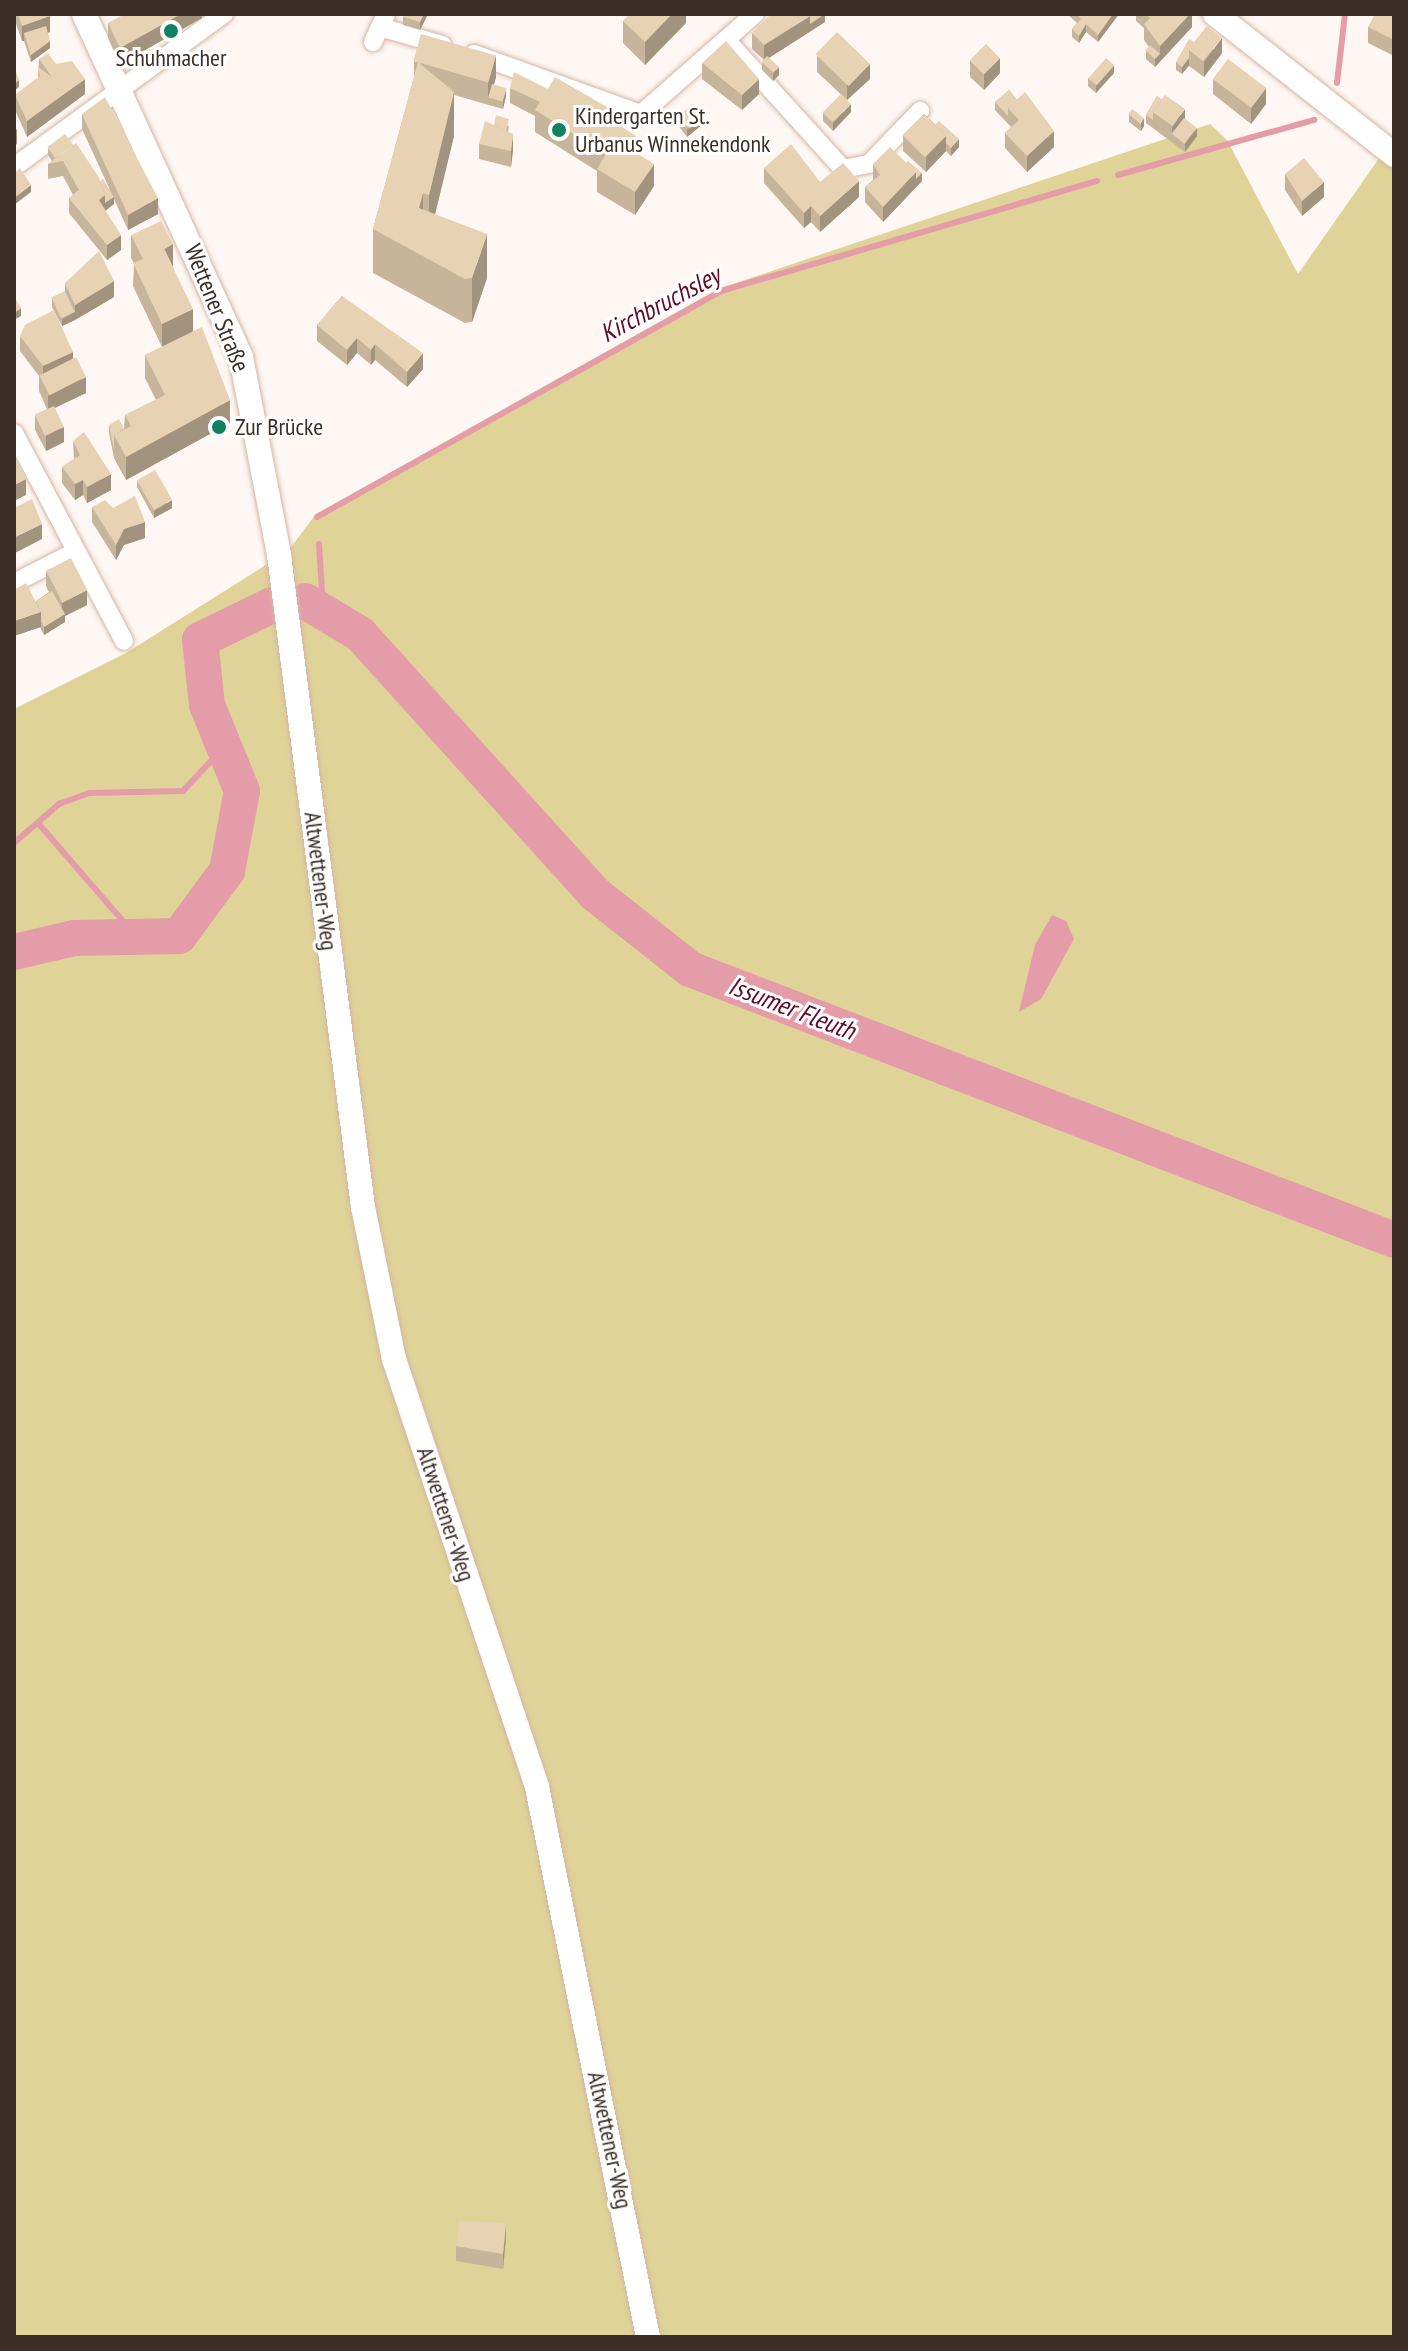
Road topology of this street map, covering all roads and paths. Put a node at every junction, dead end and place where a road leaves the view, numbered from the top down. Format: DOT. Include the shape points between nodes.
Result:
graph roads {
  1 [pos="84,14"];
  2 [pos="224,14"];
  3 [pos="755,14"];
  4 [pos="1215,14"];
  5 [pos="380,28"];
  6 [pos="728,42"];
  7 [pos="116,91"];
  8 [pos="920,111"];
  9 [pos="1394,155"];
  10 [pos="14,167"];
  11 [pos="14,433"];
  12 [pos="73,553"];
  13 [pos="14,583"];
  14 [pos="124,641"];
  15 [pos="295,682"];
  16 [pos="648,2337"];
  1 -- 7 [label="street, Wettener Straße"];
  2 -- 7 [label="street"];
  3 -- 6 [label="street"];
  4 -- 9 [label="street"];
  5 -- 6 [label="street" via="507,64 615,109 641,114"];
  6 -- 8 [label="street" via="843,169 869,164"];
  7 -- 10 [label="street"];
  7 -- 15 [label="street, Wettener Straße" via="241,357"];
  11 -- 12 [label="street"];
  12 -- 13 [label="street"];
  12 -- 14 [label="street"];
  15 -- 16 [label="street, Altwettener-Weg" via="363,1207 394,1359 537,1787"];
}
